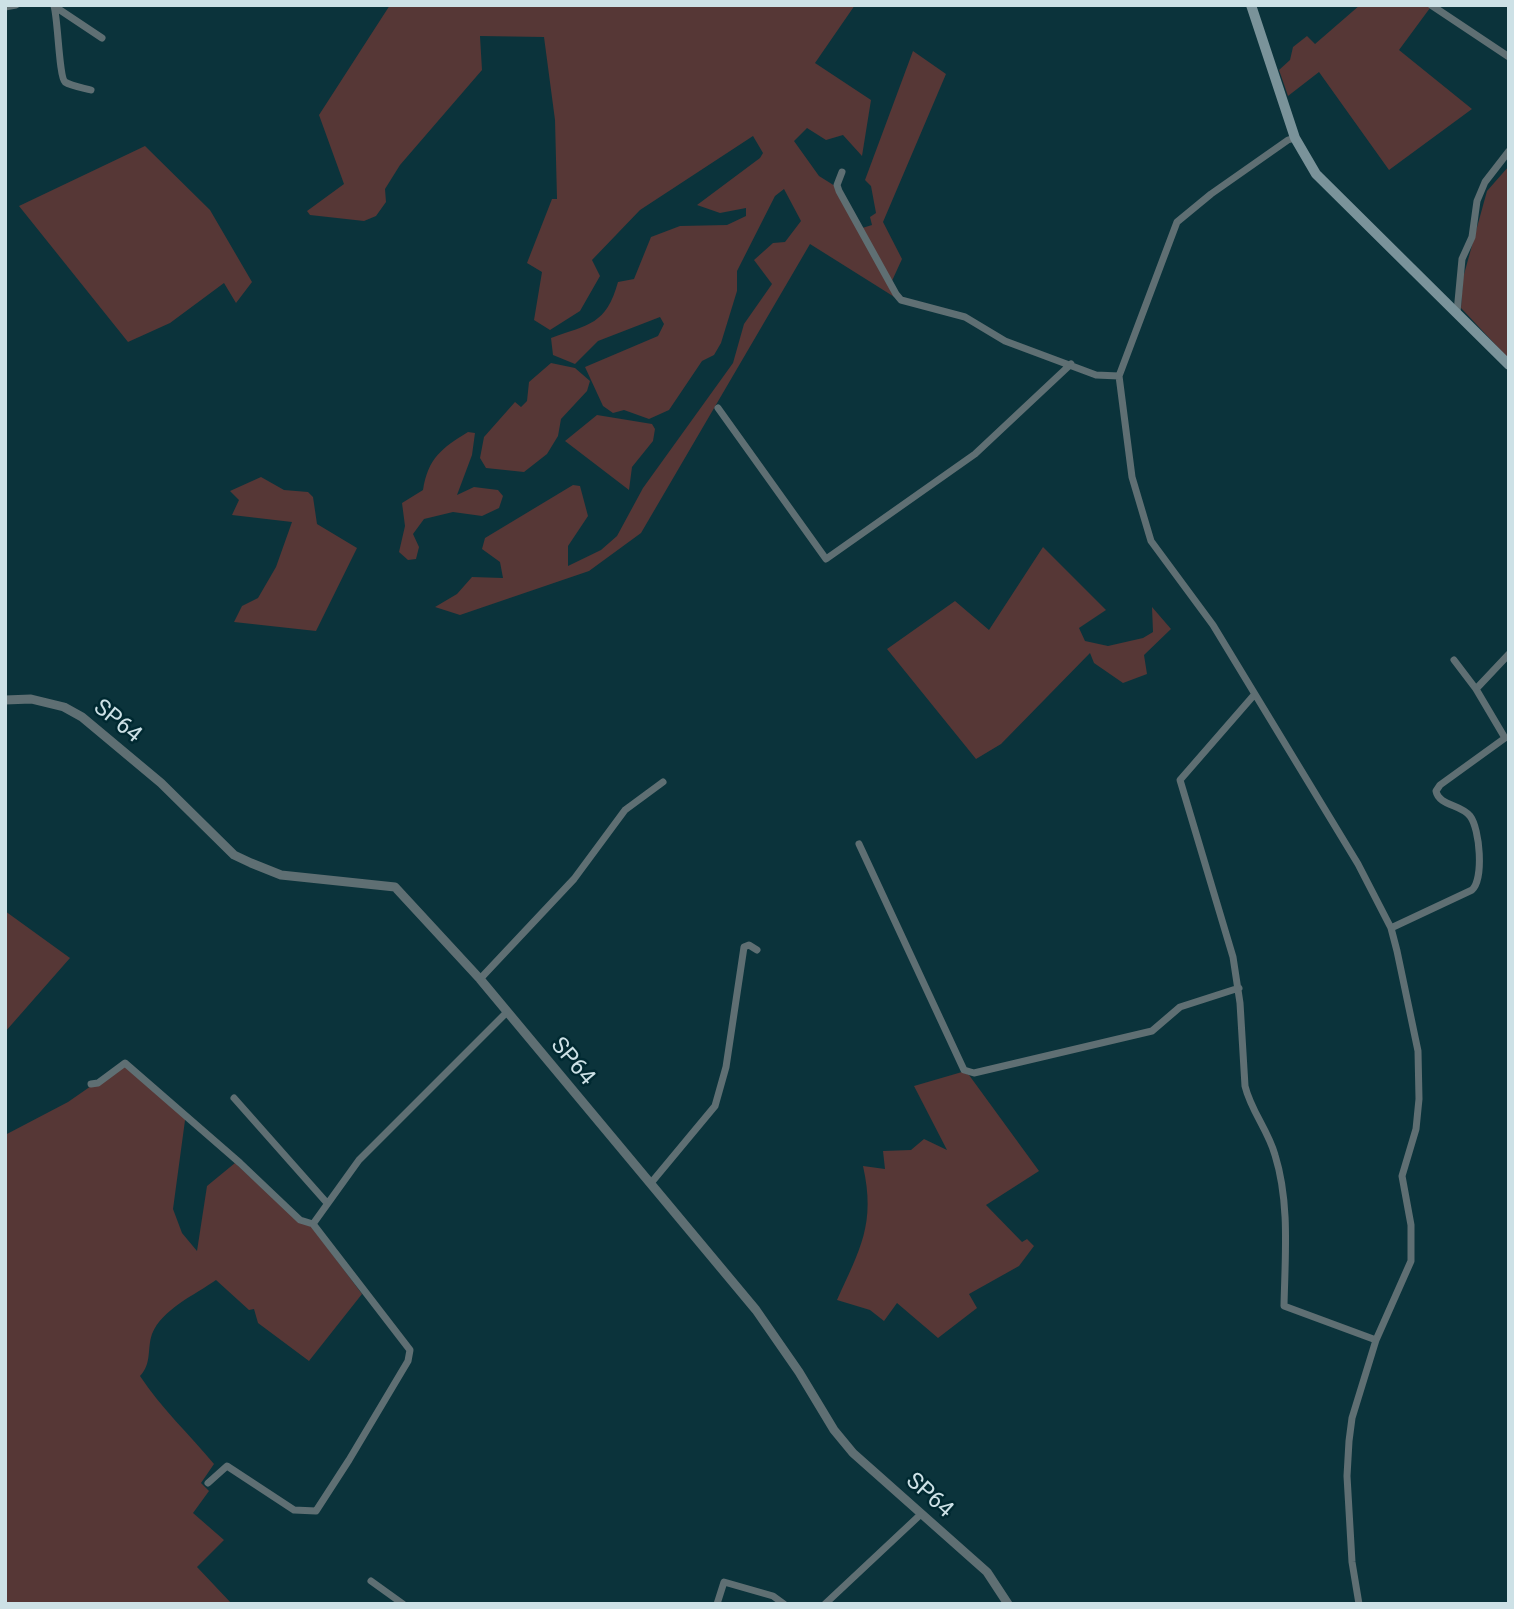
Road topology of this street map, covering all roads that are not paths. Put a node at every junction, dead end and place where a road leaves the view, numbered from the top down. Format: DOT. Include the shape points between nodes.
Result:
graph roads {
  1 [pos="16,5"];
  2 [pos="54,5"];
  3 [pos="1251,5"];
  4 [pos="1431,5"];
  5 [pos="5,7"];
  6 [pos="102,38"];
  7 [pos="1509,57"];
  8 [pos="91,90"];
  9 [pos="1295,138"];
  10 [pos="1509,151"];
  11 [pos="842,172"];
  12 [pos="1457,312"];
  13 [pos="1071,364"];
  14 [pos="1509,365"];
  15 [pos="1119,376"];
  16 [pos="718,408"];
  17 [pos="1509,654"];
  18 [pos="1454,660"];
  19 [pos="1475,689"];
  20 [pos="1254,695"];
  21 [pos="5,700"];
  22 [pos="663,782"];
  23 [pos="859,844"];
  24 [pos="1391,928"];
  25 [pos="757,950"];
  26 [pos="480,979"];
  27 [pos="1239,988"];
  28 [pos="506,1013"];
  29 [pos="91,1084"];
  30 [pos="234,1098"];
  31 [pos="651,1183"];
  32 [pos="327,1203"];
  33 [pos="313,1224"];
  34 [pos="1376,1340"];
  35 [pos="208,1483"];
  36 [pos="920,1515"];
  37 [pos="371,1581"];
  38 [pos="403,1604"];
  39 [pos="717,1604"];
  40 [pos="784,1604"];
  41 [pos="825,1604"];
  42 [pos="1008,1604"];
  43 [pos="1359,1604"];
  1 -- 5 [label="street"];
  2 -- 6 [label="street"];
  2 -- 8 [label="street" via="61,76 66,83"];
  3 -- 9 [label="main road"];
  4 -- 7 [label="street"];
  9 -- 12 [label="main road" via="1315,174"];
  9 -- 15 [label="street" via="1177,222"];
  10 -- 12 [label="street" via="1485,182 1477,201 1472,237 1462,259"];
  11 -- 13 [label="street" via="839,191 901,300 965,317 1005,341"];
  12 -- 14 [label="main road"];
  13 -- 15 [label="street" via="1103,377"];
  13 -- 16 [label="street" via="975,454 826,559"];
  15 -- 20 [label="street" via="1132,477 1150,541 1213,625"];
  17 -- 19 [label="street"];
  18 -- 19 [label="street"];
  19 -- 24 [label="street" via="1505,738 1436,791 1440,799 1468,813 1475,824 1478,883"];
  20 -- 24 [label="street" via="1358,864"];
  20 -- 27 [label="street" via="1180,780"];
  21 -- 26 [label="street, SP64 / SP64" via="31,699 82,717 161,783 234,855 281,874 395,887"];
  22 -- 26 [label="street" via="625,810 574,879"];
  23 -- 27 [label="street" via="967,1072 1152,1031 1180,1007"];
  24 -- 34 [label="street" via="1418,1051 1419,1099 1416,1129 1402,1176 1411,1225 1411,1261"];
  25 -- 31 [label="street" via="744,947 729,1055 715,1107"];
  26 -- 28 [label="street, SP64 / SP64"];
  27 -- 34 [label="street" via="1245,1086 1271,1141 1283,1196 1284,1306"];
  28 -- 31 [label="street, SP64 / SP64"];
  28 -- 32 [label="street" via="359,1160"];
  29 -- 33 [label="street" via="125,1063 300,1220"];
  30 -- 32 [label="street"];
  31 -- 36 [label="street, SP64 / SP64" via="756,1310 834,1430"];
  32 -- 33 [label="street"];
  33 -- 35 [label="street" via="408,1347 410,1357 316,1511 293,1510 227,1466"];
  34 -- 43 [label="street" via="1349,1441 1351,1551"];
  36 -- 41 [label="street"];
  36 -- 42 [label="street, SP64 / SP64" via="987,1572"];
  37 -- 38 [label="street"];
  39 -- 40 [label="street" via="724,1582 773,1596"];
}
